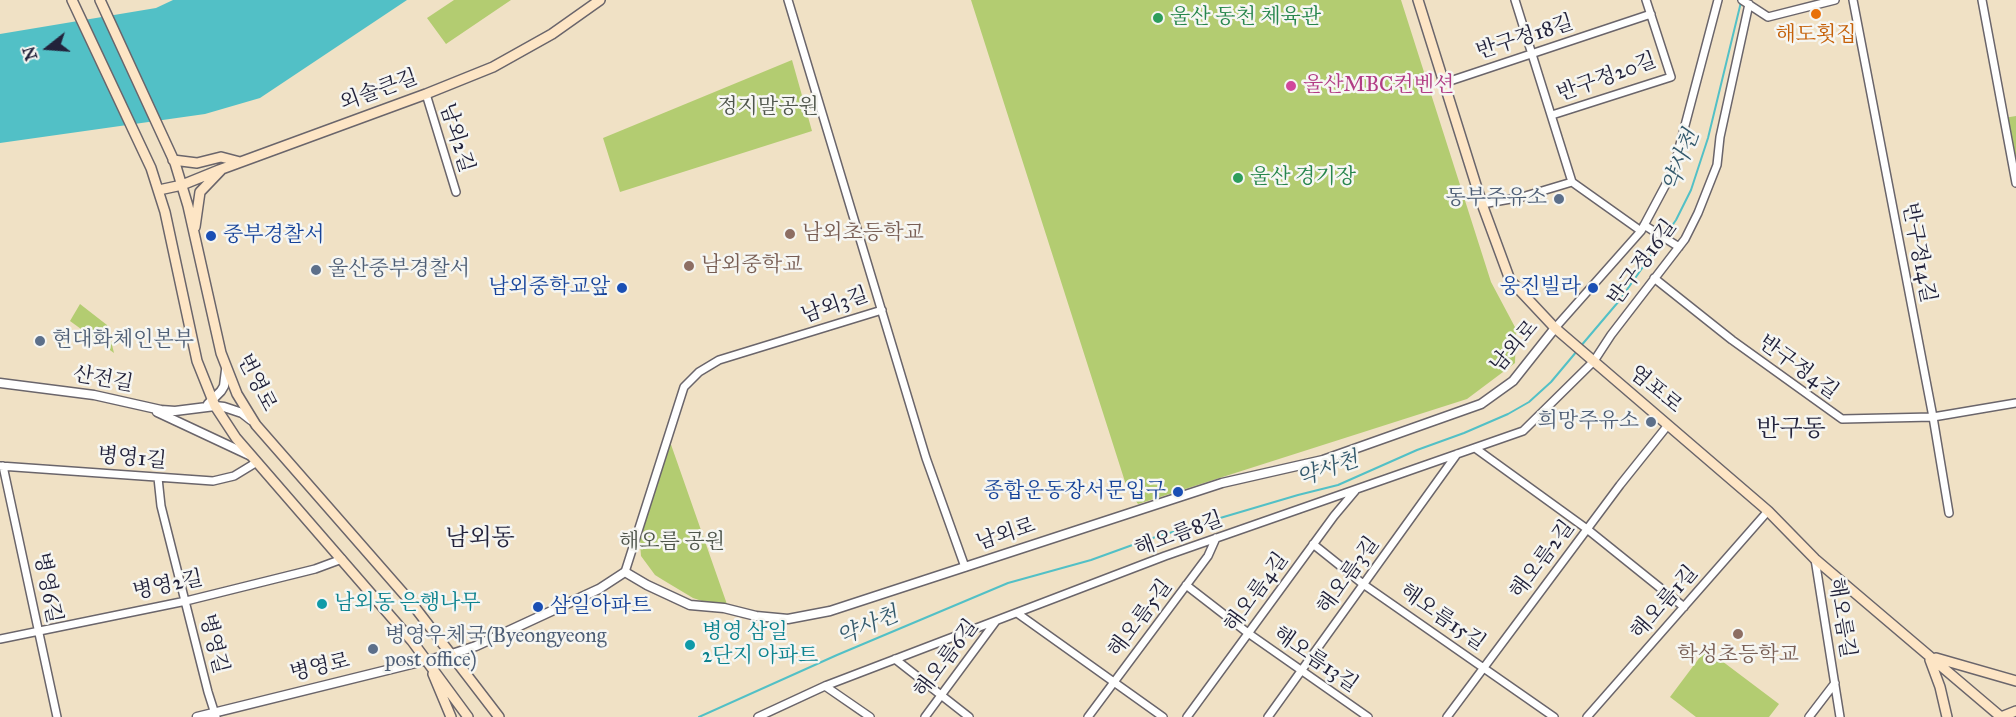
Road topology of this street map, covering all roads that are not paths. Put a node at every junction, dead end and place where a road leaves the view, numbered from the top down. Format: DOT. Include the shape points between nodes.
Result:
graph roads {
  1 [pos="72,0"];
  2 [pos="100,0"];
  3 [pos="600,0"];
  4 [pos="788,0"];
  5 [pos="1418,0"];
  6 [pos="1515,0"];
  7 [pos="1646,0"];
  8 [pos="1718,0"];
  9 [pos="1742,0"];
  10 [pos="1835,0"];
  11 [pos="1852,0"];
  12 [pos="1982,0"];
  13 [pos="1749,4"];
  14 [pos="1651,14"];
  15 [pos="1532,53"];
  16 [pos="1444,83"];
  17 [pos="426,94"];
  18 [pos="1551,115"];
  19 [pos="174,162"];
  20 [pos="240,162"];
  21 [pos="223,168"];
  22 [pos="1572,182"];
  23 [pos="2016,183"];
  24 [pos="182,185"];
  25 [pos="159,190"];
  26 [pos="456,192"];
  27 [pos="1482,204"];
  28 [pos="1642,228"];
  29 [pos="194,232"];
  30 [pos="1679,247"];
  31 [pos="1654,278"];
  32 [pos="882,310"];
  33 [pos="1555,328"];
  34 [pos="1594,361"];
  35 [pos="226,370"];
  36 [pos="0,383"];
  37 [pos="2016,403"];
  38 [pos="214,404"];
  39 [pos="146,406"];
  40 [pos="1934,417"];
  41 [pos="256,425"];
  42 [pos="1668,425"];
  43 [pos="1475,448"];
  44 [pos="1457,454"];
  45 [pos="255,459"];
  46 [pos="2,466"];
  47 [pos="158,478"];
  48 [pos="1356,489"];
  49 [pos="1768,511"];
  50 [pos="1949,513"];
  51 [pos="1587,529"];
  52 [pos="1216,538"];
  53 [pos="1313,544"];
  54 [pos="342,559"];
  55 [pos="1815,559"];
  56 [pos="965,567"];
  57 [pos="625,572"];
  58 [pos="1363,584"];
  59 [pos="1186,585"];
  60 [pos="186,601"];
  61 [pos="1683,607"];
  62 [pos="1017,613"];
  63 [pos="996,621"];
  64 [pos="39,631"];
  65 [pos="1248,633"];
  66 [pos="0,639"];
  67 [pos="452,654"];
  68 [pos="1928,655"];
  69 [pos="895,659"];
  70 [pos="428,661"];
  71 [pos="1484,668"];
  72 [pos="1302,669"];
  73 [pos="2016,681"];
  74 [pos="1114,683"];
  75 [pos="1835,683"];
  76 [pos="825,686"];
  77 [pos="941,696"];
  78 [pos="2016,711"];
  79 [pos="215,715"];
  80 [pos="57,717"];
  81 [pos="197,717"];
  82 [pos="451,717"];
  83 [pos="468,717"];
  84 [pos="499,717"];
  85 [pos="758,717"];
  86 [pos="870,717"];
  87 [pos="925,717"];
  88 [pos="969,717"];
  89 [pos="1088,717"];
  90 [pos="1163,717"];
  91 [pos="1187,717"];
  92 [pos="1268,717"];
  93 [pos="1368,717"];
  94 [pos="1447,717"];
  95 [pos="1554,717"];
  96 [pos="1587,717"];
  97 [pos="1809,717"];
  98 [pos="1840,717"];
  99 [pos="1947,717"];
  100 [pos="2001,717"];
  1 -- 25 [label="main road, 번영로"];
  2 -- 19 [label="main road, 번영로"];
  3 -- 17 [label="main road, 외솔큰길" via="552,34 493,67"];
  4 -- 32 [label="street, 남외3길"];
  5 -- 16 [label="main road, 염포로"];
  6 -- 15 [label="street"];
  7 -- 14 [label="street, 반구정20길"];
  8 -- 28 [label="street, 반구정16길" via="1673,171"];
  9 -- 13 [label="street"];
  10 -- 13 [label="street" via="1768,17"];
  11 -- 40 [label="street, 반구정14길"];
  12 -- 23 [label="street"];
  13 -- 30 [label="street, 반구정16길" via="1717,165"];
  14 -- 15 [label="street, 반구정18길"];
  14 -- 18 [label="street, 반구정20길" via="1671,77"];
  15 -- 16 [label="street, 반구정18길"];
  15 -- 18 [label="street"];
  16 -- 27 [label="main road, 염포로"];
  17 -- 20 [label="main road, 외솔큰길"];
  17 -- 26 [label="street, 남외2길"];
  18 -- 22 [label="street"];
  19 -- 20 [label="main road" via="197,164 221,157"];
  19 -- 24 [label="main road, 번영로"];
  20 -- 21 [label="main road, 외솔큰길"];
  21 -- 24 [label="main road, 외솔큰길"];
  21 -- 29 [label="main road" via="200,192"];
  22 -- 27 [label="street"];
  22 -- 28 [label="street"];
  24 -- 25 [label="main road, 외솔큰길"];
  24 -- 29 [label="main road, 번영로"];
  25 -- 38 [label="main road, 번영로" via="197,361"];
  27 -- 33 [label="main road, 염포로" via="1510,280"];
  28 -- 30 [label="street"];
  28 -- 33 [label="street, 반구정16길"];
  29 -- 35 [label="main road, 번영로"];
  30 -- 31 [label="street, 반구정16길"];
  31 -- 34 [label="street, 반구정16길"];
  31 -- 40 [label="street, 반구정4길" via="1842,419"];
  32 -- 56 [label="street" via="926,458"];
  32 -- 57 [label="street, 남외3길" via="719,360 684,387"];
  33 -- 34 [label="main road, 염포로"];
  33 -- 56 [label="street, 남외로" via="1514,381 1481,404 1323,460 1222,483"];
  34 -- 42 [label="main road, 염포로"];
  34 -- 43 [label="street, 해오름8길" via="1523,431"];
  35 -- 38 [label="street" via="224,386"];
  35 -- 41 [label="main road, 번영로"];
  36 -- 39 [label="street, 산전길"];
  37 -- 40 [label="street, 반구정4길"];
  38 -- 39 [label="street, 산전길" via="175,411"];
  38 -- 41 [label="street" via="242,413"];
  38 -- 45 [label="main road, 번영로"];
  39 -- 45 [label="street"];
  40 -- 50 [label="street, 반구정14길"];
  41 -- 67 [label="main road, 번영로"];
  42 -- 49 [label="main road, 염포로"];
  42 -- 51 [label="street, 해오름2길"];
  43 -- 44 [label="street, 해오름8길"];
  43 -- 51 [label="street"];
  44 -- 48 [label="street, 해오름8길"];
  44 -- 58 [label="street, 해오름3길"];
  45 -- 47 [label="street, 병영1길" via="234,476 213,481"];
  45 -- 54 [label="main road, 번영로"];
  46 -- 47 [label="street, 병영1길"];
  46 -- 64 [label="street, 병영6길"];
  47 -- 60 [label="street, 병영길"];
  48 -- 52 [label="street, 해오름8길"];
  48 -- 53 [label="street, 해오름4길"];
  49 -- 55 [label="main road, 염포로"];
  49 -- 61 [label="street, 해오름1길"];
  51 -- 61 [label="street"];
  51 -- 71 [label="street, 해오름2길"];
  52 -- 59 [label="street, 해오름5길"];
  52 -- 62 [label="street, 해오름8길"];
  53 -- 58 [label="street, 해오름15길"];
  53 -- 65 [label="street, 해오름4길"];
  54 -- 60 [label="street, 병영2길"];
  54 -- 70 [label="main road, 번영로"];
  55 -- 68 [label="main road, 염포로"];
  55 -- 75 [label="street, 해오름길"];
  56 -- 57 [label="street, 남외로" via="830,611 788,619 690,605"];
  57 -- 67 [label="street" via="604,587"];
  58 -- 71 [label="street, 해오름15길"];
  58 -- 72 [label="street, 해오름3길"];
  59 -- 65 [label="street, 해오름13길"];
  59 -- 74 [label="street, 해오름5길"];
  60 -- 64 [label="street, 병영2길"];
  60 -- 79 [label="street, 병영길"];
  61 -- 96 [label="street, 해오름1길"];
  62 -- 63 [label="street, 해오름8길"];
  62 -- 74 [label="street"];
  63 -- 69 [label="street, 해오름8길"];
  63 -- 77 [label="street, 해오름6길"];
  64 -- 66 [label="street, 병영2길"];
  64 -- 80 [label="street, 병영6길"];
  65 -- 72 [label="street, 해오름13길"];
  65 -- 91 [label="street, 해오름4길"];
  67 -- 70 [label="street, 병영로"];
  67 -- 84 [label="main road, 번영로"];
  68 -- 73 [label="main road"];
  68 -- 99 [label="main road" via="1941,687"];
  68 -- 100 [label="main road, 염포로"];
  69 -- 76 [label="street, 해오름8길"];
  69 -- 77 [label="street"];
  70 -- 79 [label="street, 병영로"];
  70 -- 82 [label="main road"];
  70 -- 83 [label="main road, 번영로"];
  71 -- 94 [label="street, 해오름2길"];
  71 -- 95 [label="street, 해오름15길"];
  72 -- 92 [label="street, 해오름3길"];
  72 -- 93 [label="street, 해오름13길"];
  74 -- 89 [label="street, 해오름5길"];
  74 -- 90 [label="street"];
  75 -- 97 [label="street, 해오름길"];
  75 -- 98 [label="street, 해오름길"];
  76 -- 85 [label="street, 해오름8길"];
  76 -- 86 [label="street"];
  77 -- 87 [label="street, 해오름6길"];
  77 -- 88 [label="street"];
  78 -- 100 [label="main road"];
  79 -- 81 [label="street, 병영로"];
}
